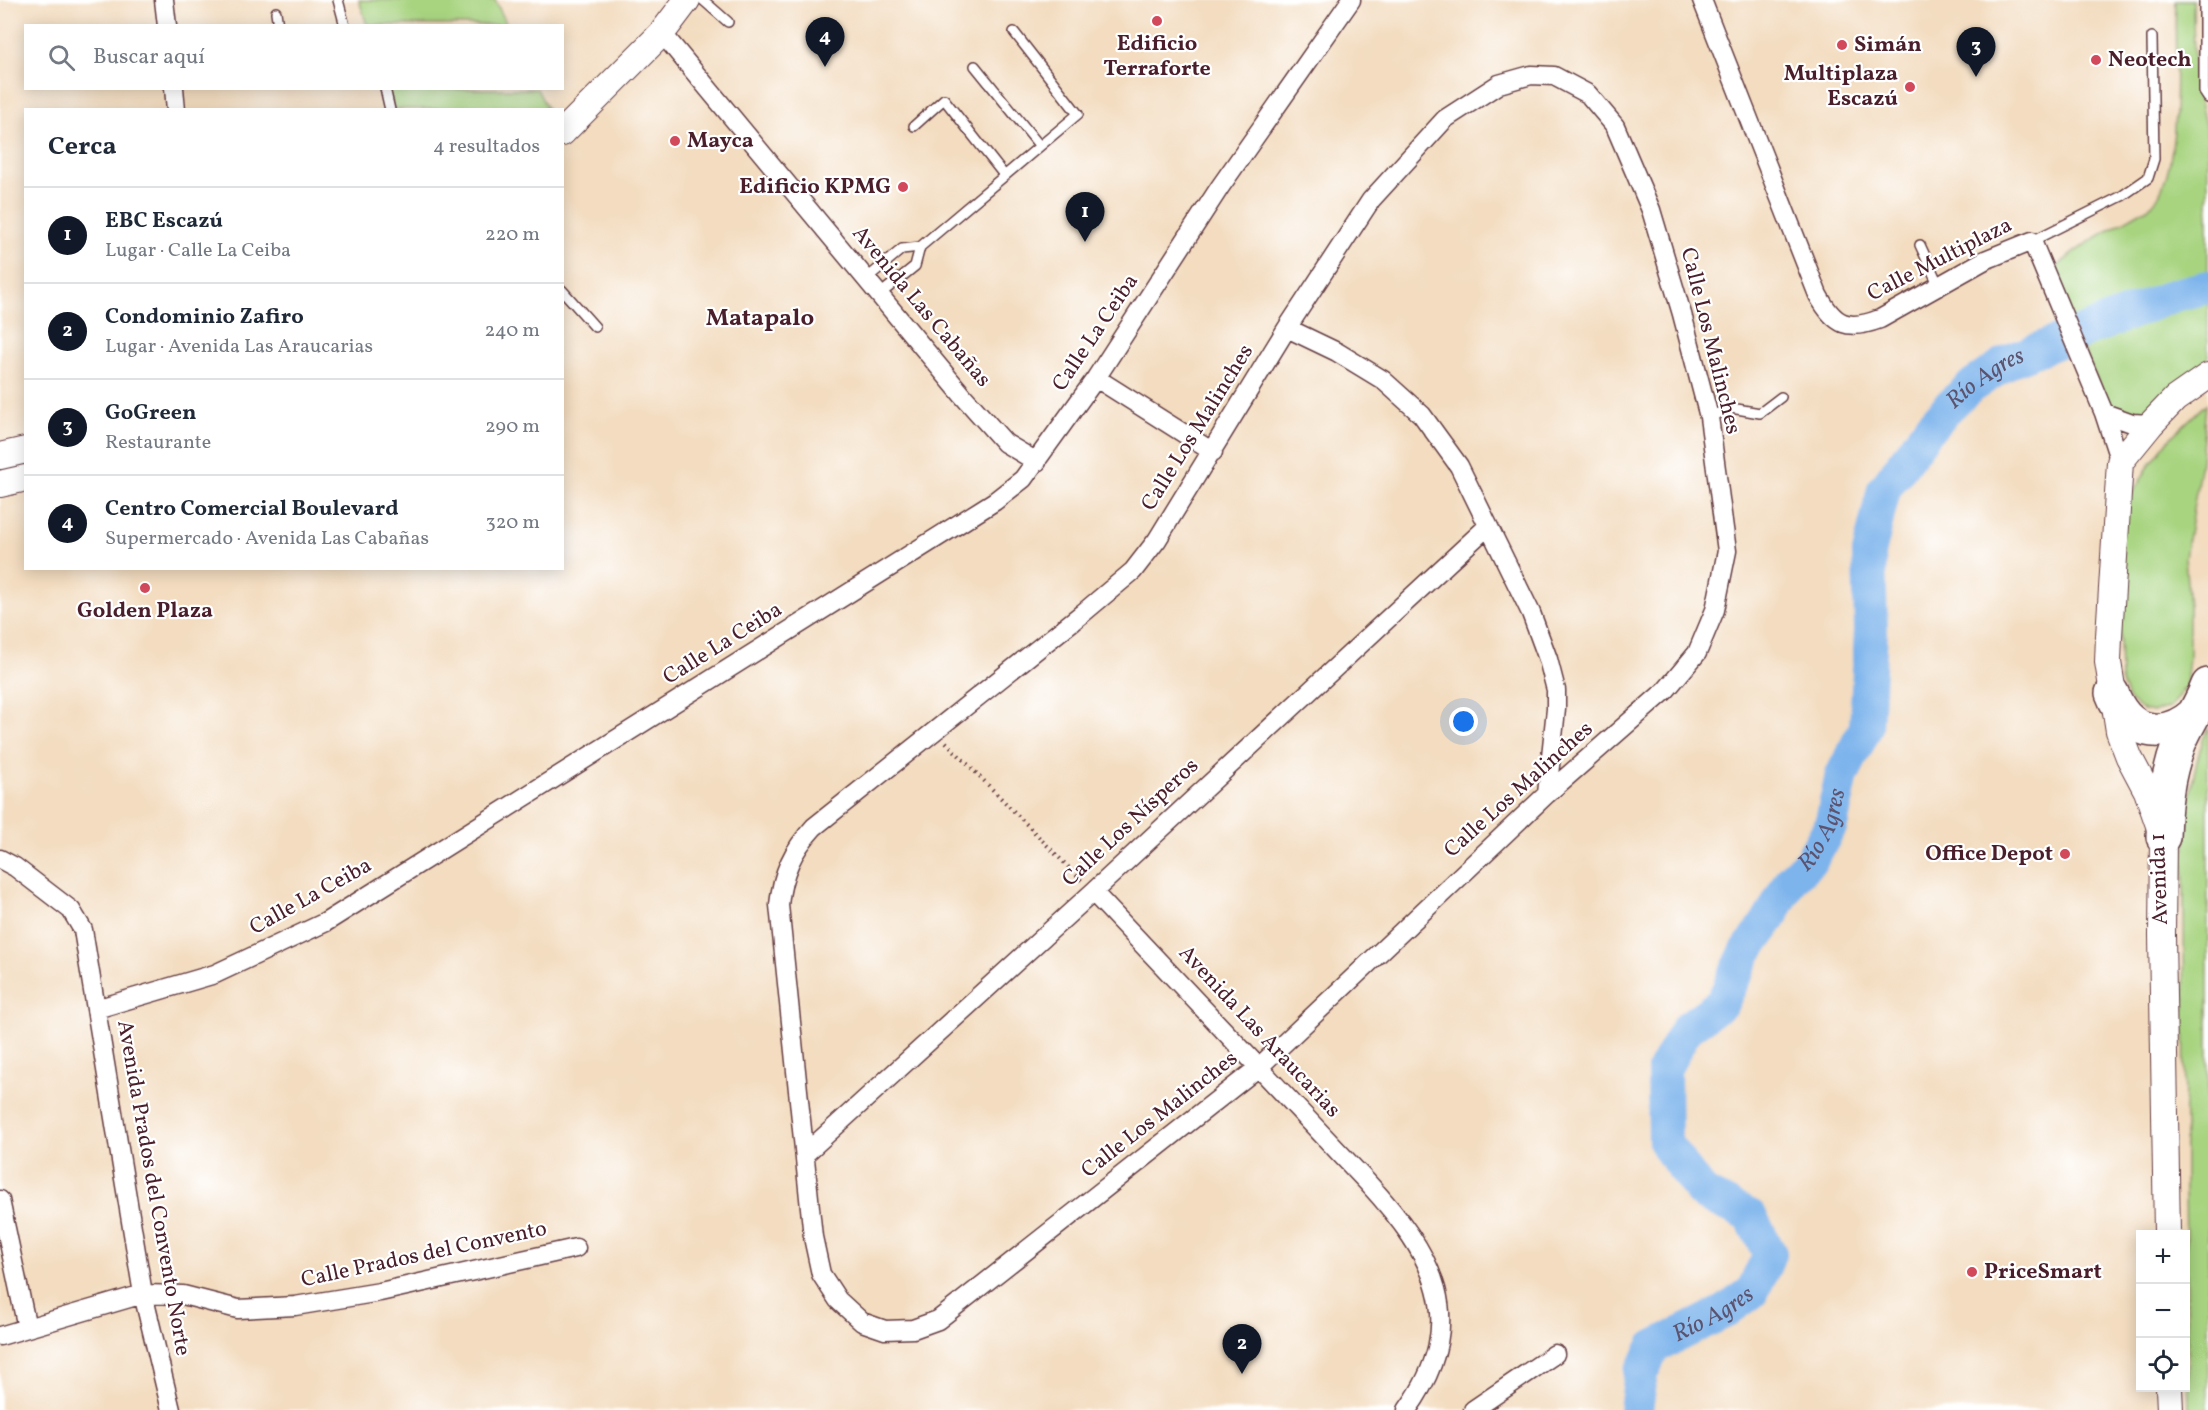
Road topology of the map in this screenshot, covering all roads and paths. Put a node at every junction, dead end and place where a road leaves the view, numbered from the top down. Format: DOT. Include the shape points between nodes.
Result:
graph roads {
  1 [pos="164,0"];
  2 [pos="338,0"];
  3 [pos="687,0"];
  4 [pos="703,0"];
  5 [pos="1350,0"];
  6 [pos="1702,0"];
  7 [pos="2204,0"];
  8 [pos="276,12"];
  9 [pos="728,22"];
  10 [pos="167,24"];
  11 [pos="278,24"];
  12 [pos="344,24"];
  13 [pos="1014,32"];
  14 [pos="662,33"];
  15 [pos="2152,37"];
  16 [pos="975,66"];
  17 [pos="174,90"];
  18 [pos="385,90"];
  19 [pos="2208,98"];
  20 [pos="176,108"];
  21 [pos="390,108"];
  22 [pos="914,126"];
  23 [pos="564,131"];
  24 [pos="1038,145"];
  25 [pos="1004,175"];
  26 [pos="2032,240"];
  27 [pos="1920,245"];
  28 [pos="920,247"];
  29 [pos="866,279"];
  30 [pos="1939,286"];
  31 [pos="564,292"];
  32 [pos="879,294"];
  33 [pos="595,327"];
  34 [pos="1287,328"];
  35 [pos="2208,376"];
  36 [pos="1096,378"];
  37 [pos="1781,397"];
  38 [pos="2104,413"];
  39 [pos="1708,417"];
  40 [pos="2151,424"];
  41 [pos="24,450"];
  42 [pos="1213,452"];
  43 [pos="0,456"];
  44 [pos="1036,462"];
  45 [pos="2120,462"];
  46 [pos="24,478"];
  47 [pos="0,484"];
  48 [pos="1488,526"];
  49 [pos="2208,685"];
  50 [pos="2112,693"];
  51 [pos="2194,714"];
  52 [pos="935,731"];
  53 [pos="1547,794"];
  54 [pos="2163,837"];
  55 [pos="0,859"];
  56 [pos="1093,892"];
  57 [pos="96,1009"];
  58 [pos="1259,1067"];
  59 [pos="805,1154"];
  60 [pos="0,1200"];
  61 [pos="2167,1230"];
  62 [pos="576,1248"];
  63 [pos="143,1294"];
  64 [pos="27,1328"];
  65 [pos="0,1336"];
  66 [pos="1555,1354"];
  67 [pos="2169,1392"];
  68 [pos="171,1410"];
  69 [pos="1407,1410"];
  70 [pos="1473,1410"];
  71 [pos="2170,1410"];
  1 -- 10 [label="street"];
  2 -- 12 [label="lane"];
  3 -- 14 [label="street"];
  4 -- 9 [label="lane"];
  5 -- 36 [label="street, Calle La Ceiba" via="1220,187"];
  6 -- 30 [label="street, Calle Multiplaza" via="1824,308 1849,326 1863,325"];
  7 -- 19 [label="lane" via="2204,92"];
  8 -- 11 [label="lane"];
  13 -- 24 [label="lane" via="1078,114"];
  14 -- 23 [label="street"];
  14 -- 29 [label="street, Avenida Las Cabañas"];
  15 -- 26 [label="lane" via="2154,159 2148,178 2122,196"];
  16 -- 24 [label="lane"];
  17 -- 20 [label="street"];
  18 -- 21 [label="lane"];
  22 -- 25 [label="lane" via="944,99"];
  24 -- 25 [label="lane"];
  25 -- 28 [label="lane"];
  26 -- 30 [label="street, Calle Multiplaza"];
  26 -- 38 [label="street, Calle Multiplaza"];
  27 -- 30 [label="lane"];
  28 -- 29 [label="lane" via="902,249"];
  28 -- 32 [label="lane" via="915,266"];
  29 -- 32 [label="street, Avenida Las Cabañas"];
  31 -- 33 [label="lane"];
  32 -- 44 [label="street, Avenida Las Cabañas" via="1005,443"];
  34 -- 39 [label="street, Calle Los Malinches" via="1371,200 1444,119 1499,84 1532,75 1554,76 1588,93 1615,126 1651,210"];
  34 -- 42 [label="street, Calle Los Malinches"];
  34 -- 48 [label="street" via="1383,380 1422,416 1459,466"];
  35 -- 40 [label="street" via="2175,399"];
  36 -- 42 [label="street"];
  36 -- 44 [label="street, Calle La Ceiba"];
  37 -- 39 [label="lane" via="1760,412 1731,408"];
  38 -- 40 [label="street" via="2132,423"];
  38 -- 45 [label="street, Calle Multiplaza"];
  39 -- 53 [label="street, Calle Los Malinches" via="1727,551 1715,610 1696,653 1666,690"];
  40 -- 45 [label="street"];
  41 -- 43 [label="street"];
  42 -- 52 [label="street, Calle Los Malinches" via="1157,540 1133,570"];
  44 -- 57 [label="street, Calle La Ceiba" via="1023,479 995,501 326,922 215,974"];
  45 -- 50 [label="street, Avenida 1" via="2108,662"];
  46 -- 47 [label="street"];
  48 -- 53 [label="street" via="1531,613 1556,690"];
  48 -- 56 [label="street, Calle Los Nísperos"];
  49 -- 51 [label="highway"];
  50 -- 51 [label="highway" via="2117,707 2139,727 2169,730"];
  50 -- 54 [label="street, Avenida 1" via="2119,731"];
  51 -- 54 [label="highway" via="2169,773"];
  52 -- 56 [label="path"];
  52 -- 59 [label="street, Calle Los Malinches" via="814,827 786,870 781,887 780,922"];
  53 -- 58 [label="street, Calle Los Malinches"];
  54 -- 61 [label="street, Avenida 1"];
  55 -- 57 [label="street" via="71,910 84,930"];
  56 -- 58 [label="street, Avenida Las Araucarias"];
  56 -- 59 [label="street, Calle Los Nísperos"];
  57 -- 63 [label="street, Avenida Prados del Convento Norte"];
  58 -- 59 [label="street, Calle Los Malinches" via="938,1320 913,1329 885,1330 862,1322 838,1300 821,1274 813,1237"];
  58 -- 69 [label="street, Avenida Las Araucarias" via="1380,1196 1413,1238 1429,1268 1438,1298 1438,1347"];
  60 -- 64 [label="street"];
  62 -- 63 [label="street, Calle Prados del Convento" via="380,1292 295,1306 238,1309 183,1295"];
  63 -- 64 [label="street, Calle Prados del Convento"];
  63 -- 68 [label="street, Avenida Prados del Convento Norte"];
  64 -- 65 [label="street, Calle Prados del Convento"];
  66 -- 70 [label="street"];
  67 -- 71 [label="street"];
}
